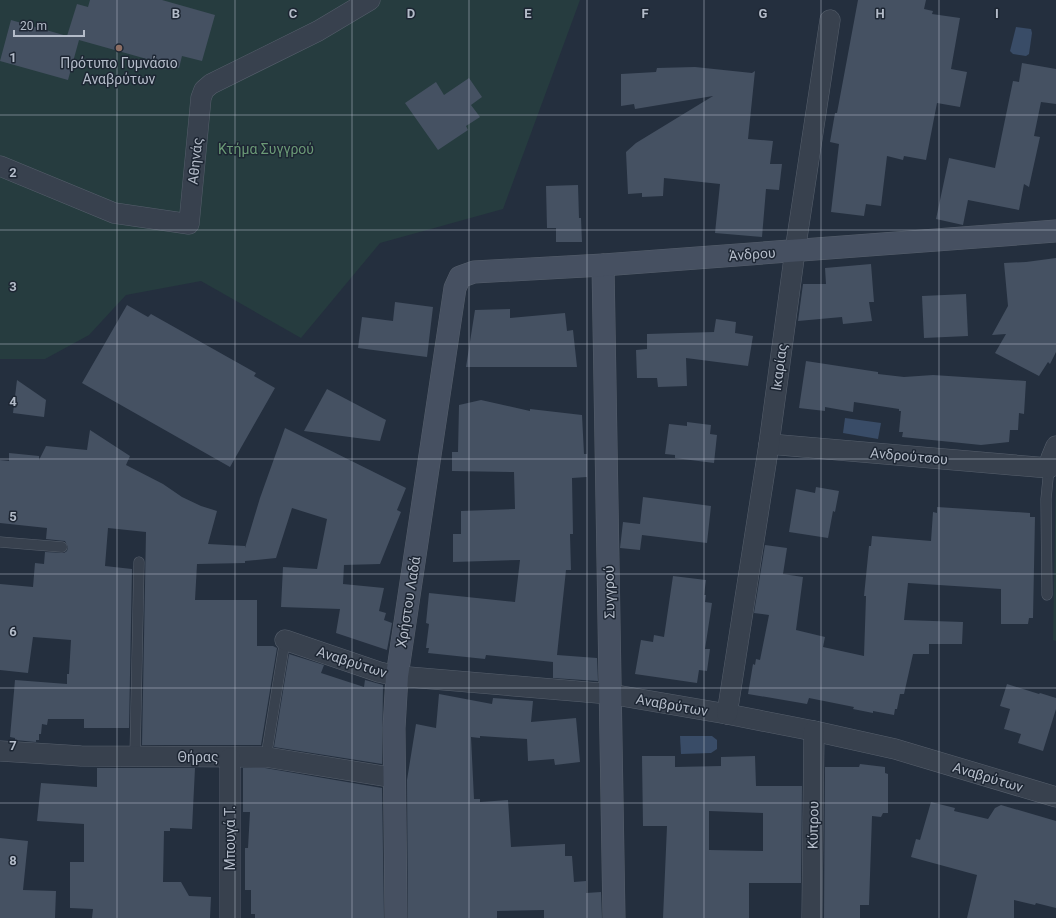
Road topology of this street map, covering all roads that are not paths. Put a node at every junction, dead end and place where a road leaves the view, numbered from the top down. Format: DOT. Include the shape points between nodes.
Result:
graph roads {
  1 [pos="370,0"];
  2 [pos="830,20"];
  3 [pos="0,166"];
  4 [pos="1056,231"];
  5 [pos="794,251"];
  6 [pos="603,265"];
  7 [pos="455,288"];
  8 [pos="769,444"];
  9 [pos="1056,446"];
  10 [pos="1048,468"];
  11 [pos="0,542"];
  12 [pos="62,546"];
  13 [pos="139,562"];
  14 [pos="1047,595"];
  15 [pos="285,640"];
  16 [pos="397,676"];
  17 [pos="610,694"];
  18 [pos="727,714"];
  19 [pos="814,731"];
  20 [pos="0,751"];
  21 [pos="135,757"];
  22 [pos="266,757"];
  23 [pos="230,758"];
  24 [pos="395,778"];
  25 [pos="1056,797"];
  26 [pos="230,918"];
  27 [pos="396,918"];
  28 [pos="614,918"];
  29 [pos="812,918"];
  1 -- 3 [label="street, Αθηνάς" via="318,31 210,84 204,90 201,98 189,224 114,213"];
  2 -- 5 [label="street, Ικαρίας"];
  4 -- 5 [label="main road, Άνδρου"];
  5 -- 6 [label="main road, Άνδρου"];
  5 -- 8 [label="street, Ικαρίας"];
  6 -- 7 [label="main road, Άνδρου" via="474,272 460,277"];
  6 -- 17 [label="main road, Συγγρού"];
  7 -- 16 [label="main road, Χρήστου Λαδά"];
  8 -- 10 [label="street, Ανδρούτσου"];
  8 -- 18 [label="street, Ικαρίας"];
  9 -- 10 [label="street"];
  10 -- 14 [label="lane"];
  11 -- 12 [label="lane"];
  13 -- 21 [label="lane"];
  15 -- 16 [label="street, Αναβρύτων"];
  15 -- 22 [label="lane"];
  16 -- 17 [label="street, Αναβρύτων"];
  16 -- 24 [label="main road, Χρήστου Λαδά"];
  17 -- 18 [label="street, Αναβρύτων"];
  17 -- 28 [label="main road, Συγγρού"];
  18 -- 19 [label="street, Αναβρύτων"];
  19 -- 25 [label="street, Αναβρύτων" via="895,750"];
  19 -- 29 [label="street, Κύπρου"];
  20 -- 21 [label="street, Θήρας"];
  21 -- 23 [label="street, Θήρας"];
  22 -- 23 [label="street, Θήρας"];
  22 -- 24 [label="street, Θήρας"];
  23 -- 26 [label="street, Μπουγά Τ."];
  24 -- 27 [label="main road, Χρήστου Λαδά"];
}
